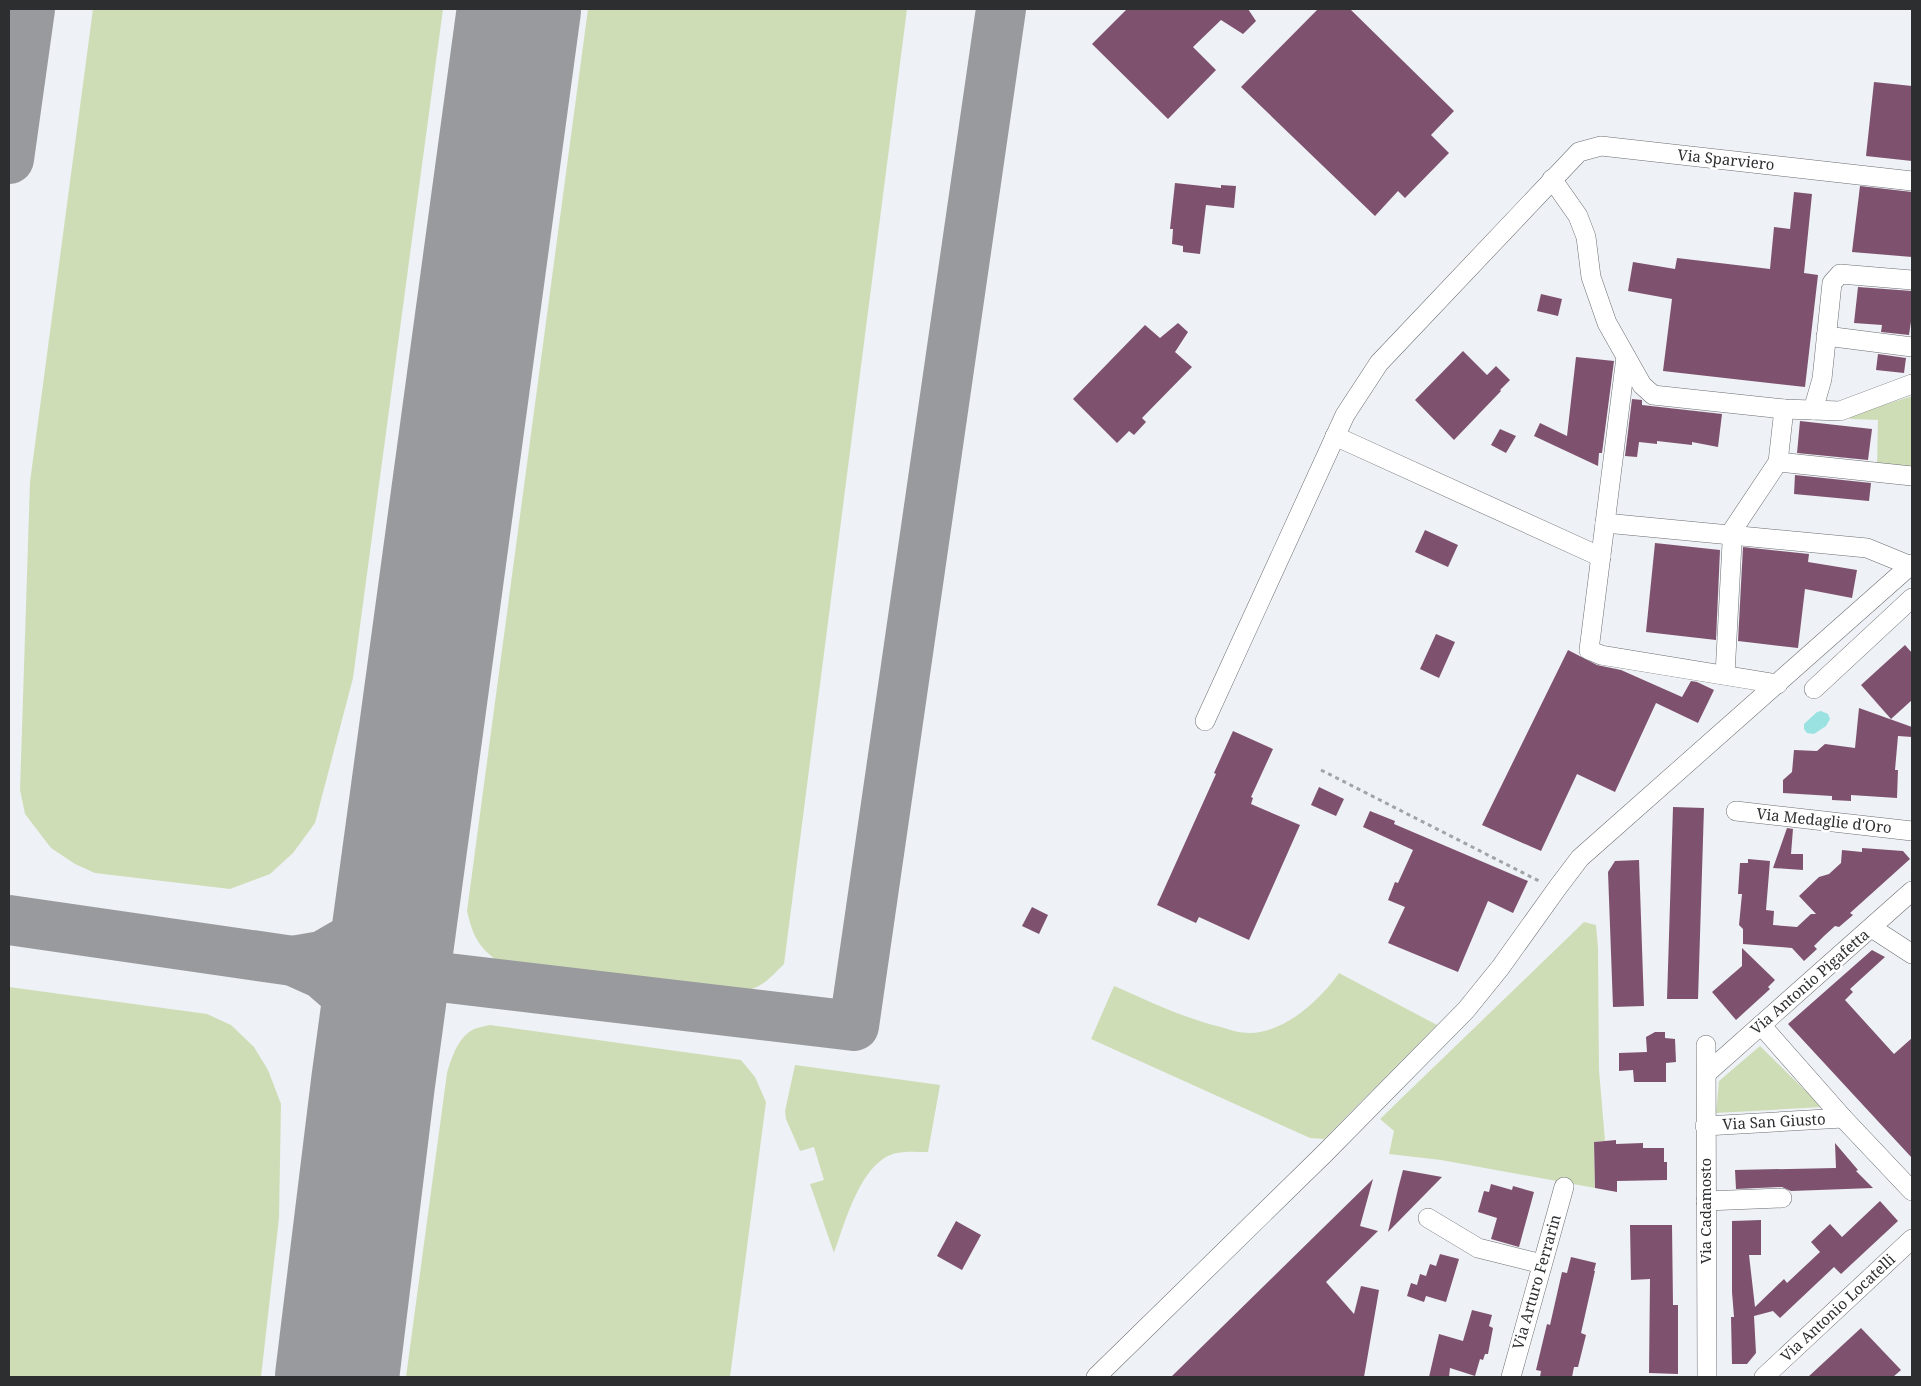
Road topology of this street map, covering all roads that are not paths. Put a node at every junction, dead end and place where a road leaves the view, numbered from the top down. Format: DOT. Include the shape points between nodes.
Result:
graph roads {
  1 [pos="1552,179"];
  2 [pos="1912,181"];
  3 [pos="1912,280"];
  4 [pos="1826,336"];
  5 [pos="1912,344"];
  6 [pos="1912,348"];
  7 [pos="1626,357"];
  8 [pos="1912,384"];
  9 [pos="1784,409"];
  10 [pos="1813,410"];
  11 [pos="1335,436"];
  12 [pos="1778,462"];
  13 [pos="1912,476"];
  14 [pos="1605,523"];
  15 [pos="1730,534"];
  16 [pos="1601,557"];
  17 [pos="1911,565"];
  18 [pos="1912,598"];
  19 [pos="1726,675"];
  20 [pos="1778,684"];
  21 [pos="1814,689"];
  22 [pos="1205,721"];
  23 [pos="1736,811"];
  24 [pos="1912,831"];
  25 [pos="1912,891"];
  26 [pos="1872,928"];
  27 [pos="1912,954"];
  28 [pos="1761,1025"];
  29 [pos="1706,1045"];
  30 [pos="1707,1073"];
  31 [pos="1843,1118"];
  32 [pos="1705,1126"];
  33 [pos="1564,1187"];
  34 [pos="1912,1191"];
  35 [pos="1782,1198"];
  36 [pos="1706,1201"];
  37 [pos="1428,1218"];
  38 [pos="1912,1239"];
  39 [pos="1542,1264"];
  40 [pos="1096,1377"];
  41 [pos="1511,1377"];
  42 [pos="1707,1377"];
  43 [pos="1764,1377"];
  1 -- 2 [label="street, Via Sparviero" via="1579,152 1601,146"];
  1 -- 7 [label="street" via="1581,223 1586,236 1591,277 1608,323"];
  1 -- 11 [label="street, Via Sparviero" via="1379,363"];
  3 -- 4 [label="street" via="1840,274 1832,283"];
  4 -- 6 [label="street"];
  4 -- 10 [label="street" via="1822,379"];
  5 -- 6 [label="street"];
  7 -- 9 [label="street" via="1642,385 1654,395"];
  7 -- 14 [label="street"];
  8 -- 10 [label="street" via="1840,411"];
  9 -- 10 [label="street"];
  9 -- 12 [label="street"];
  11 -- 16 [label="street"];
  11 -- 22 [label="street, Via Sparviero"];
  12 -- 13 [label="street"];
  12 -- 15 [label="street"];
  14 -- 15 [label="street"];
  14 -- 16 [label="street"];
  15 -- 17 [label="street" via="1867,548"];
  15 -- 19 [label="street"];
  16 -- 19 [label="street" via="1589,650 1601,655"];
  17 -- 20 [label="street"];
  18 -- 21 [label="street"];
  19 -- 20 [label="street"];
  20 -- 40 [label="street" via="1580,858 1466,1010"];
  23 -- 24 [label="street, Via Medaglie d'Oro"];
  25 -- 26 [label="street, Via Antonio Pigafetta"];
  26 -- 27 [label="street"];
  26 -- 28 [label="street, Via Antonio Pigafetta"];
  28 -- 30 [label="street, Via Antonio Pigafetta"];
  28 -- 31 [label="street, Via San Giusto"];
  29 -- 30 [label="street, Via Cadamosto"];
  30 -- 32 [label="street, Via Cadamosto"];
  31 -- 32 [label="street, Via San Giusto"];
  31 -- 34 [label="street, Via San Giusto"];
  32 -- 36 [label="street, Via Cadamosto"];
  33 -- 39 [label="street, Via Arturo Ferrarin"];
  35 -- 36 [label="street"];
  36 -- 42 [label="street, Via Cadamosto"];
  37 -- 39 [label="street" via="1478,1248"];
  38 -- 43 [label="street, Via Antonio Locatelli"];
  39 -- 41 [label="street, Via Arturo Ferrarin"];
}
